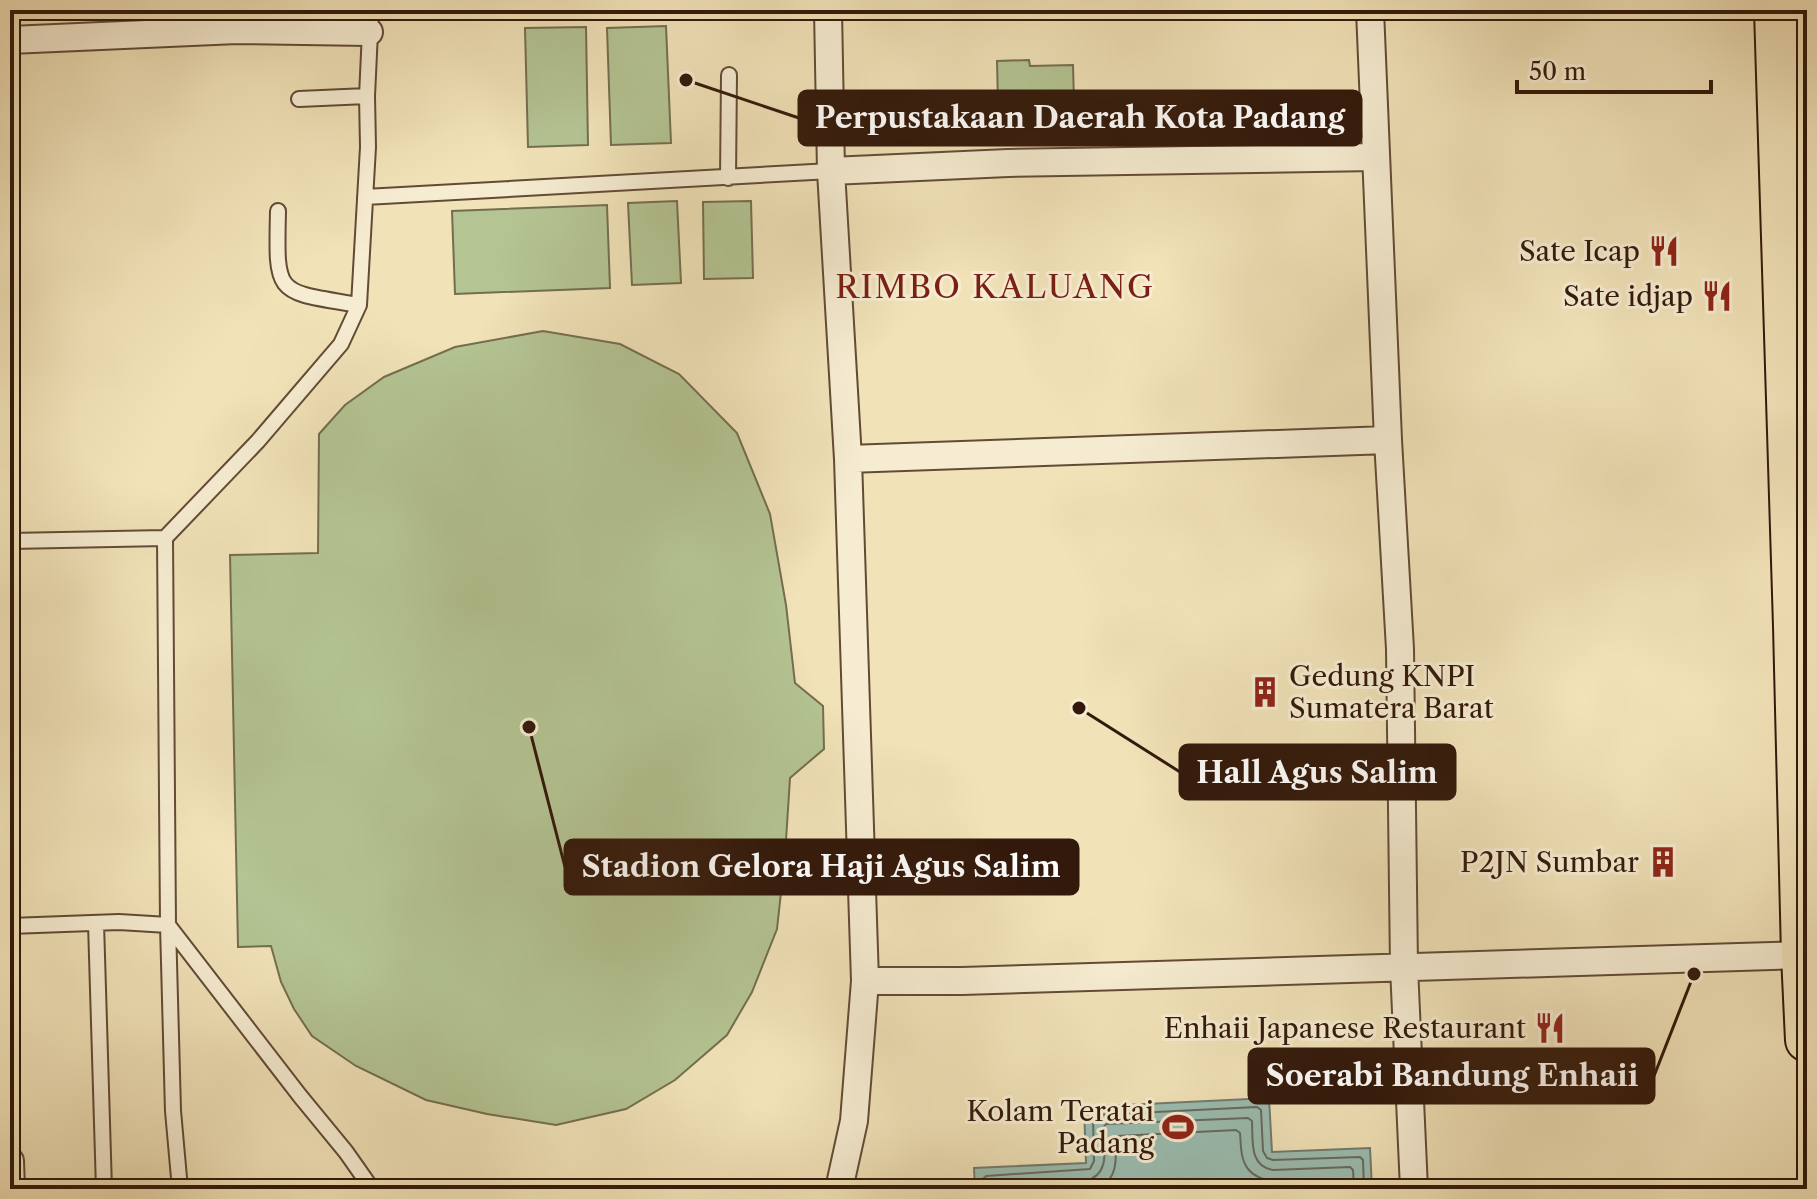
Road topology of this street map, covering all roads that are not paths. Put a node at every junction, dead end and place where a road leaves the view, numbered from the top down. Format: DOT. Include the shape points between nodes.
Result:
graph roads {
  1 [pos="828,10"];
  2 [pos="1370,10"];
  3 [pos="1776,10"];
  4 [pos="370,21"];
  5 [pos="10,40"];
  6 [pos="729,75"];
  7 [pos="367,96"];
  8 [pos="299,99"];
  9 [pos="1375,157"];
  10 [pos="831,171"];
  11 [pos="728,178"];
  12 [pos="365,197"];
  13 [pos="278,211"];
  14 [pos="1795,217"];
  15 [pos="359,305"];
  16 [pos="1388,440"];
  17 [pos="848,459"];
  18 [pos="165,538"];
  19 [pos="10,541"];
  20 [pos="1801,626"];
  21 [pos="96,923"];
  22 [pos="168,925"];
  23 [pos="10,926"];
  24 [pos="1803,955"];
  25 [pos="1404,967"];
  26 [pos="865,981"];
  27 [pos="1807,1040"];
  28 [pos="10,1161"];
  29 [pos="11,1189"];
  30 [pos="104,1189"];
  31 [pos="180,1189"];
  32 [pos="372,1189"];
  33 [pos="839,1189"];
  34 [pos="1414,1189"];
  1 -- 10 [label="street"];
  2 -- 9 [label="street"];
  3 -- 14 [label="main road"];
  4 -- 5 [label="street"];
  4 -- 7 [label="lane"];
  6 -- 11 [label="lane"];
  7 -- 8 [label="lane"];
  7 -- 12 [label="lane"];
  9 -- 10 [label="street"];
  9 -- 16 [label="street"];
  10 -- 11 [label="lane"];
  10 -- 17 [label="street"];
  11 -- 12 [label="lane"];
  12 -- 15 [label="lane"];
  13 -- 15 [label="lane" via="277,264 287,288"];
  14 -- 20 [label="main road"];
  15 -- 18 [label="lane" via="341,344"];
  16 -- 17 [label="street"];
  16 -- 25 [label="street" via="1400,649"];
  17 -- 26 [label="street"];
  18 -- 19 [label="lane"];
  18 -- 22 [label="lane"];
  20 -- 24 [label="main road"];
  21 -- 22 [label="lane"];
  21 -- 23 [label="lane"];
  21 -- 30 [label="lane"];
  22 -- 31 [label="lane"];
  22 -- 32 [label="lane"];
  24 -- 25 [label="street"];
  24 -- 27 [label="main road"];
  25 -- 26 [label="street"];
  25 -- 34 [label="street"];
  26 -- 33 [label="street" via="854,1121"];
  28 -- 29 [label="street"];
}
